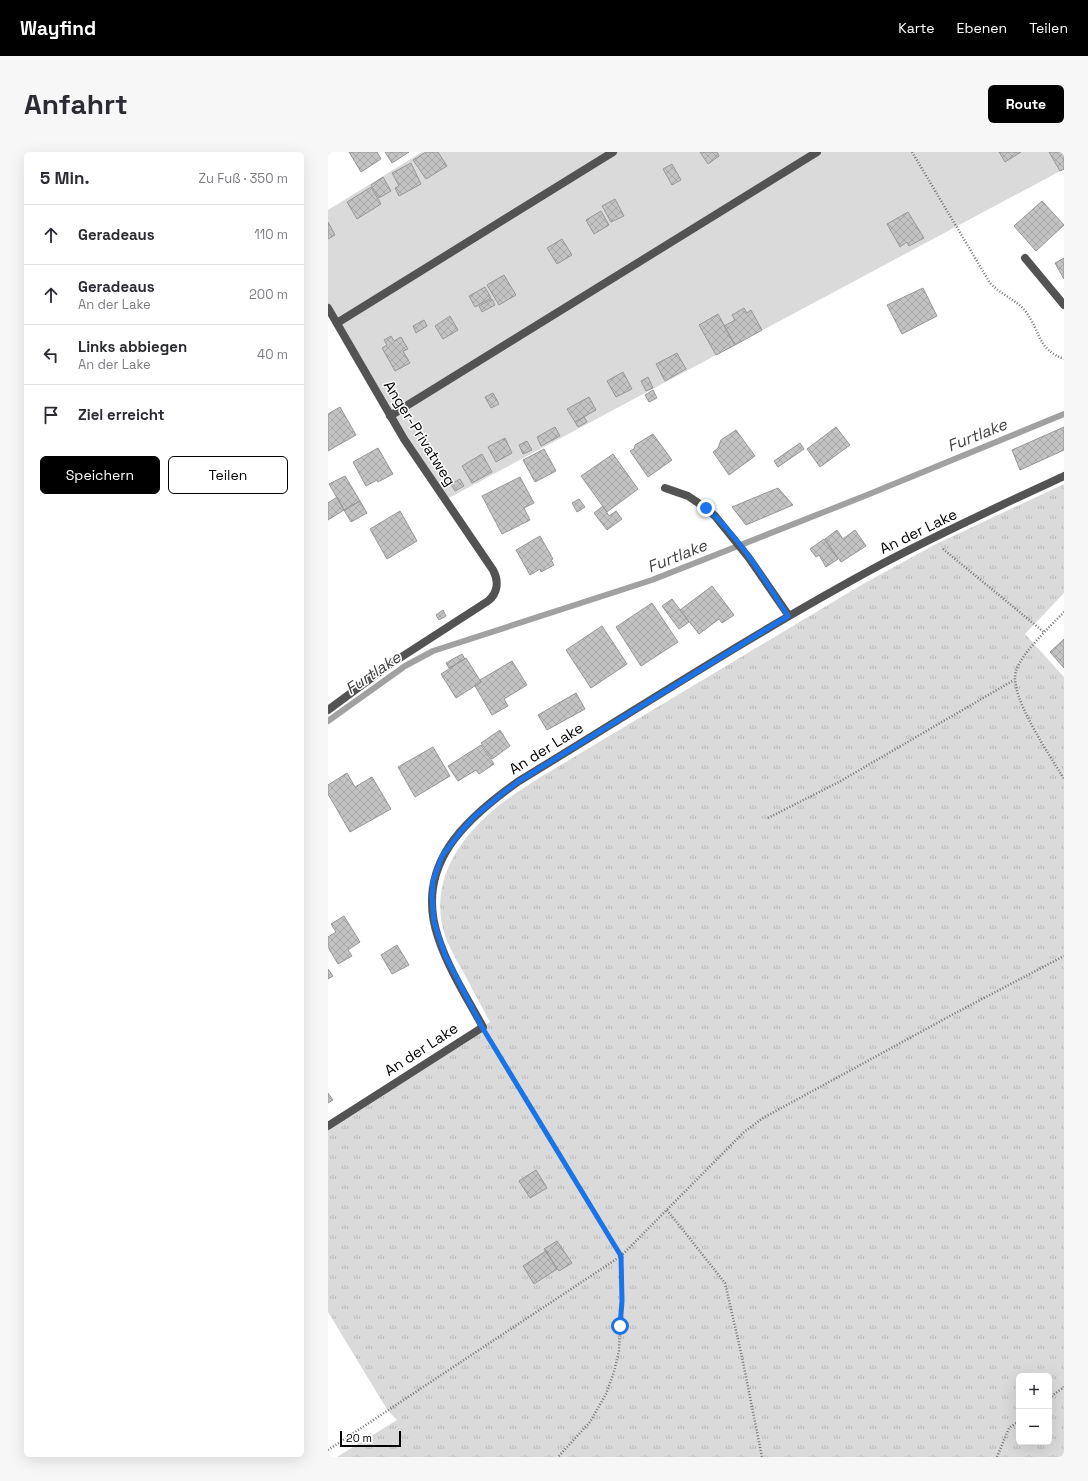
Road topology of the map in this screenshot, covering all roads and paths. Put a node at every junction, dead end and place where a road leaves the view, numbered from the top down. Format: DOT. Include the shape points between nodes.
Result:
graph roads {
  1 [pos="613,152"];
  2 [pos="817,152"];
  3 [pos="912,152"];
  4 [pos="1025,258"];
  5 [pos="1064,305"];
  6 [pos="328,308"];
  7 [pos="337,323"];
  8 [pos="1064,359"];
  9 [pos="390,416"];
  10 [pos="1064,476"];
  11 [pos="665,488"];
  12 [pos="931,539"];
  13 [pos="1064,612"];
  14 [pos="788,616"];
  15 [pos="1045,633"];
  16 [pos="1014,680"];
  17 [pos="328,710"];
  18 [pos="1064,779"];
  19 [pos="768,818"];
  20 [pos="1064,956"];
  21 [pos="482,1027"];
  22 [pos="328,1126"];
  23 [pos="666,1210"];
  24 [pos="621,1256"];
  25 [pos="1064,1387"];
  26 [pos="1052,1396"];
  27 [pos="1016,1423"];
  28 [pos="328,1450"];
  29 [pos="558,1457"];
  30 [pos="762,1457"];
  31 [pos="997,1457"];
  1 -- 7 [label="street"];
  2 -- 9 [label="street"];
  3 -- 8 [label="path" via="990,283 1001,294 1023,308 1041,343 1054,355"];
  4 -- 5 [label="street"];
  6 -- 7 [label="street, Anger-Privatweg"];
  7 -- 9 [label="street, Anger-Privatweg"];
  9 -- 17 [label="street, Anger-Privatweg" via="494,570 497,586 491,599 389,665"];
  10 -- 12 [label="street, An der Lake"];
  11 -- 14 [label="street" via="688,496 721,522"];
  12 -- 14 [label="street, An der Lake"];
  12 -- 15 [label="path"];
  13 -- 15 [label="path"];
  14 -- 21 [label="street, An der Lake" via="519,781 475,816 450,845 442,856 433,881 434,922 445,955"];
  15 -- 16 [label="path" via="1019,664"];
  16 -- 18 [label="path" via="1022,705"];
  16 -- 19 [label="path" via="839,782"];
  20 -- 23 [label="path" via="763,1118 744,1132"];
  21 -- 22 [label="street, An der Lake"];
  21 -- 24 [label="path"];
  23 -- 24 [label="path"];
  23 -- 30 [label="path" via="725,1283"];
  24 -- 28 [label="path"];
  24 -- 29 [label="path" via="619,1351 614,1372 606,1394 590,1422"];
  25 -- 26 [label="path"];
  27 -- 31 [label="path" via="1009,1428"];
}
